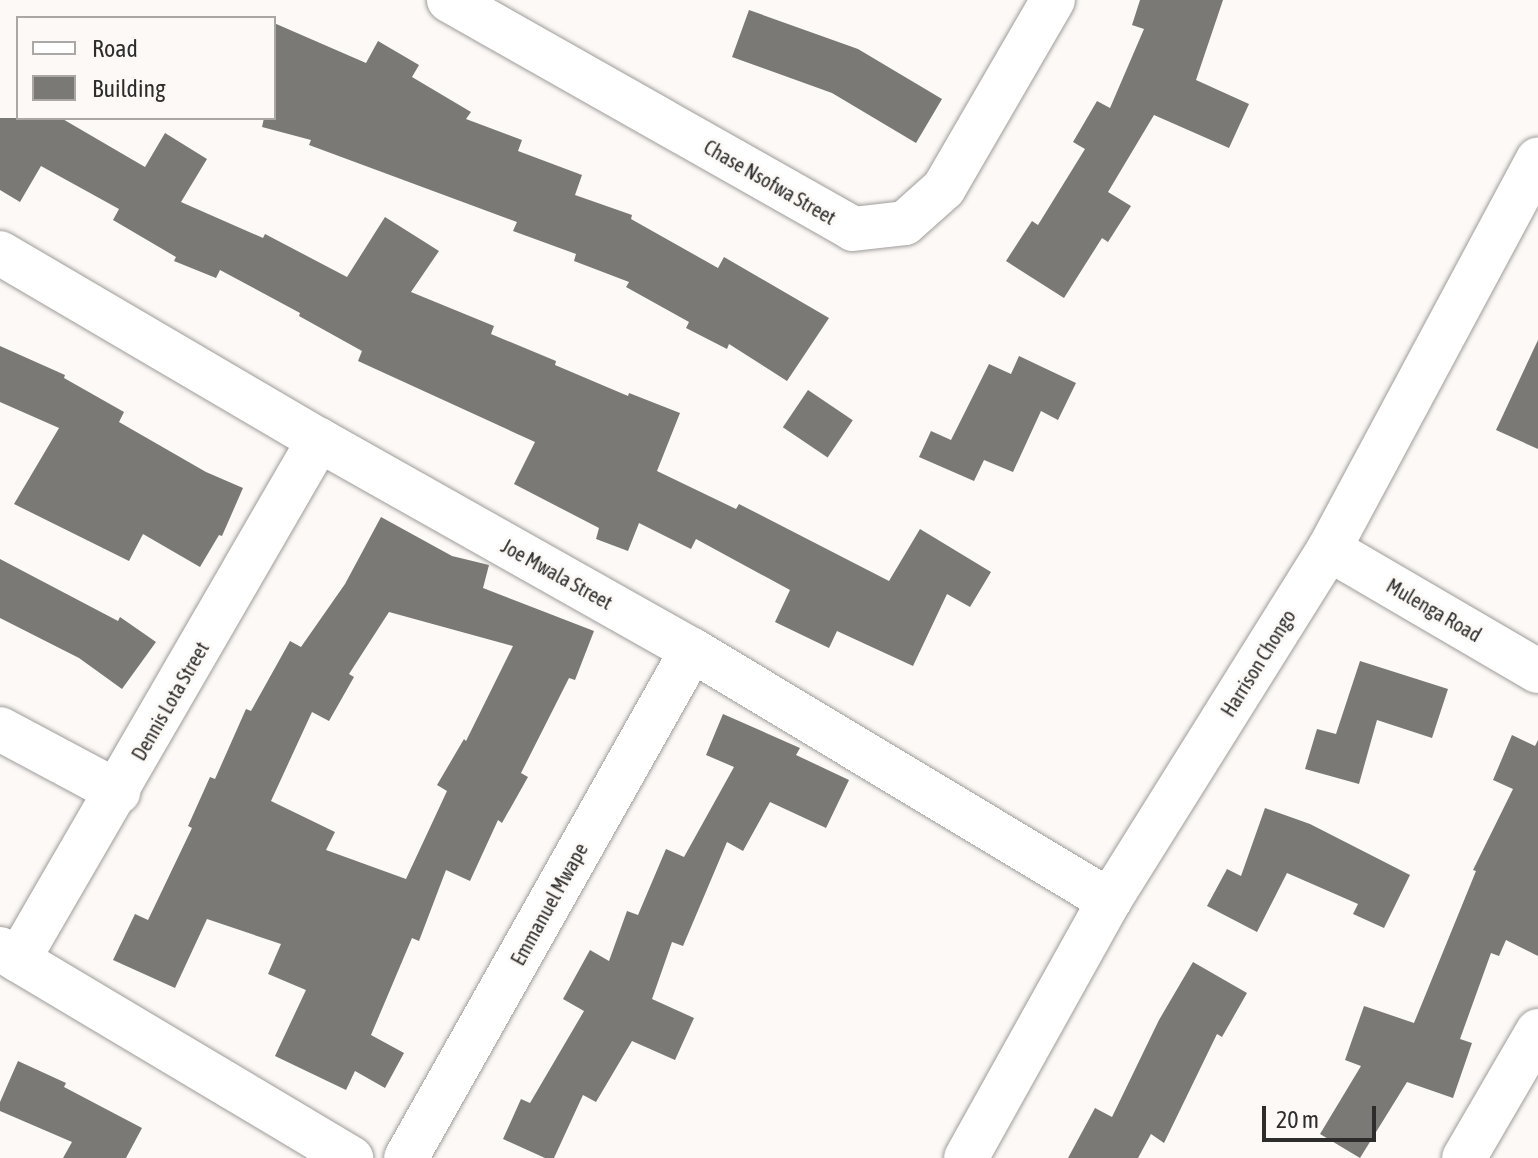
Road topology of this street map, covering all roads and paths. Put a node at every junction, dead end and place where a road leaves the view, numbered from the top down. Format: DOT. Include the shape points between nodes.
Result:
graph roads {
  1 [pos="449,0"];
  2 [pos="1053,0"];
  3 [pos="1538,160"];
  4 [pos="0,253"];
  5 [pos="319,440"];
  6 [pos="1329,549"];
  7 [pos="692,650"];
  8 [pos="1538,671"];
  9 [pos="0,729"];
  10 [pos="118,792"];
  11 [pos="1109,901"];
  12 [pos="9,954"];
  13 [pos="1538,1031"];
  14 [pos="351,1158"];
  15 [pos="406,1158"];
  16 [pos="966,1158"];
  17 [pos="1464,1158"];
  1 -- 2 [label="street, Chase Nsofwa Street" via="853,229 905,223 944,188"];
  3 -- 6 [label="street, Harrison Chongo"];
  4 -- 5 [label="street, Joe Mwala Street"];
  5 -- 7 [label="street, Joe Mwala Street"];
  5 -- 10 [label="street, Dennis Lota Street"];
  6 -- 8 [label="street, Mulenga Road"];
  6 -- 11 [label="street, Harrison Chongo"];
  7 -- 11 [label="street, Joe Mwala Street"];
  7 -- 15 [label="street, Emmanuel Mwape"];
  9 -- 10 [label="street"];
  10 -- 12 [label="street, Dennis Lota Street"];
  11 -- 16 [label="street, Harrison Chongo"];
  12 -- 14 [label="street"];
  13 -- 17 [label="street"];
}
